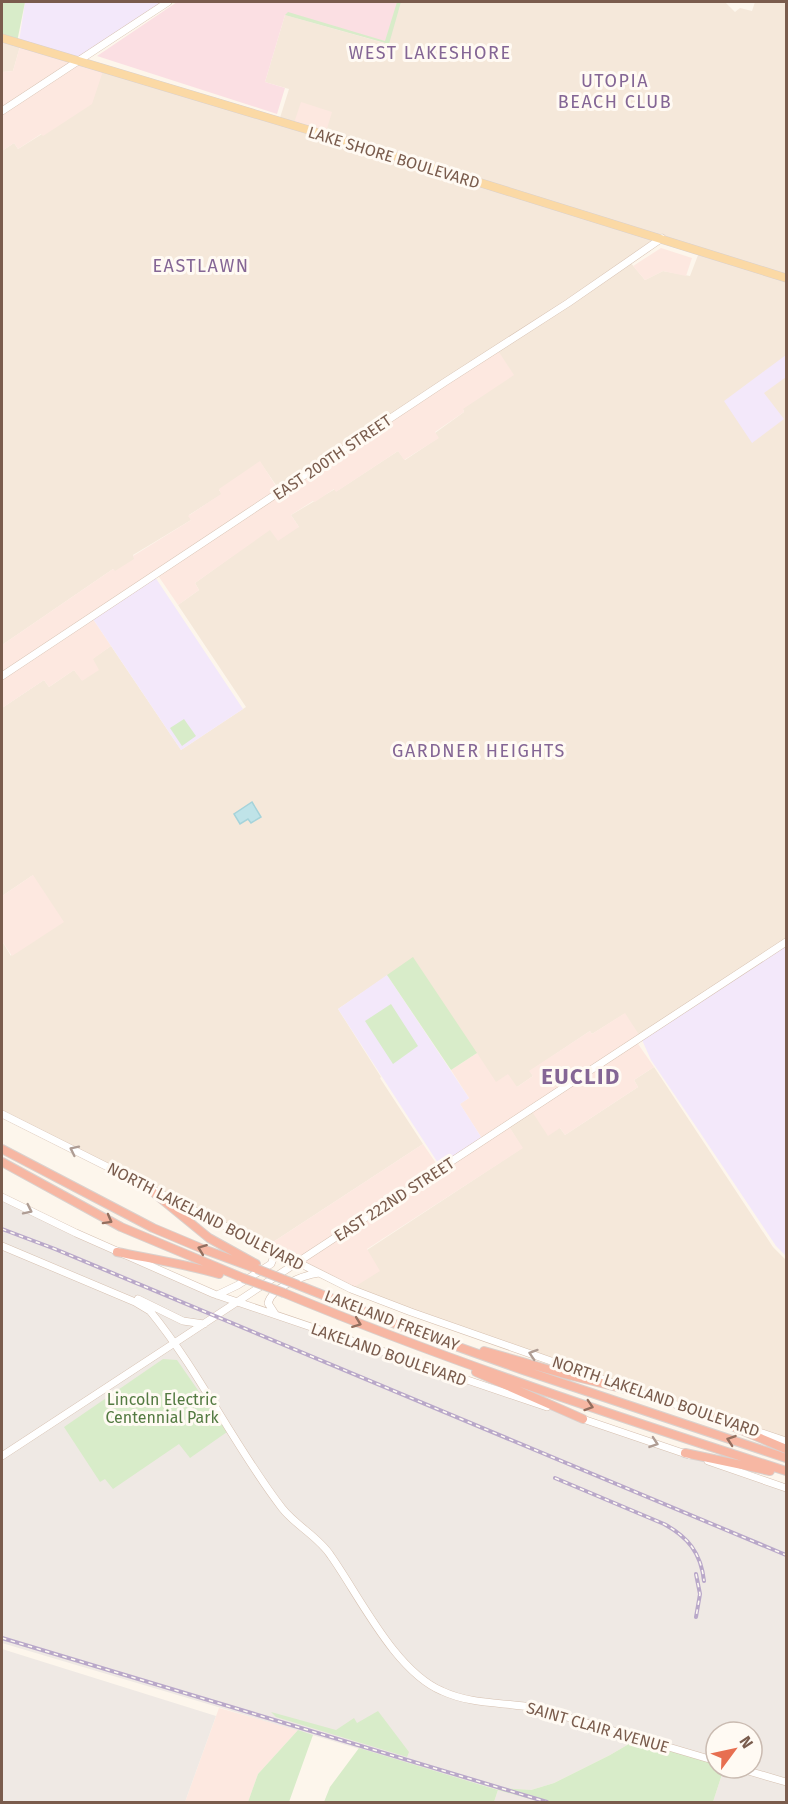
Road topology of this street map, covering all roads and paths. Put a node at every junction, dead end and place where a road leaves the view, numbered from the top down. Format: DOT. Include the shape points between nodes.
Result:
graph roads {
  1 [pos="168,2"];
  2 [pos="2,38"];
  3 [pos="79,60"];
  4 [pos="2,111"];
  5 [pos="662,238"];
  6 [pos="786,278"];
  7 [pos="2,676"];
  8 [pos="786,942"];
  9 [pos="2,1114"];
  10 [pos="2,1149"];
  11 [pos="2,1162"];
  12 [pos="148,1188"];
  13 [pos="2,1197"];
  14 [pos="2,1246"];
  15 [pos="272,1249"];
  16 [pos="117,1252"];
  17 [pos="299,1262"];
  18 [pos="259,1268"];
  19 [pos="319,1273"];
  20 [pos="243,1278"];
  21 [pos="117,1294"];
  22 [pos="217,1295"];
  23 [pos="238,1303"];
  24 [pos="276,1316"];
  25 [pos="204,1324"];
  26 [pos="445,1342"];
  27 [pos="173,1344"];
  28 [pos="435,1353"];
  29 [pos="637,1392"];
  30 [pos="706,1415"];
  31 [pos="583,1419"];
  32 [pos="786,1441"];
  33 [pos="786,1449"];
  34 [pos="685,1453"];
  35 [pos="2,1456"];
  36 [pos="786,1458"];
  37 [pos="786,1471"];
  38 [pos="786,1476"];
  39 [pos="786,1488"];
  40 [pos="704,1757"];
  41 [pos="764,1776"];
  42 [pos="786,1782"];
  1 -- 3 [label="street"];
  2 -- 3 [label="main road, LAKE SHORE BOULEVARD"];
  3 -- 4 [label="street"];
  3 -- 5 [label="main road, LAKE SHORE BOULEVARD"];
  5 -- 6 [label="main road, LAKE SHORE BOULEVARD"];
  5 -- 7 [label="street, EAST 200TH STREET"];
  8 -- 17 [label="street, EAST 222ND STREET"];
  12 -- 9 [label="street, NORTH LAKELAND BOULEVARD, one-way"];
  18 -- 10 [label="highway, one-way" via="153,1228"];
  11 -- 20 [label="highway, LAKELAND FREEWAY, one-way" via="121,1227"];
  12 -- 15 [label="street, NORTH LAKELAND BOULEVARD"];
  12 -- 18 [label="highway" via="209,1238"];
  13 -- 16 [label="street, LAKELAND BOULEVARD, one-way"];
  14 -- 21 [label="street, SAINT CLAIR AVENUE"];
  15 -- 17 [label="street, NORTH LAKELAND BOULEVARD"];
  15 -- 22 [label="street" via="271,1264"];
  16 -- 20 [label="highway"];
  16 -- 22 [label="street, LAKELAND BOULEVARD"];
  17 -- 19 [label="street, NORTH LAKELAND BOULEVARD"];
  17 -- 23 [label="street, EAST 222ND STREET"];
  18 -- 26 [label="highway, LAKELAND FREEWAY, bridge"];
  19 -- 24 [label="street" via="299,1277 271,1296 268,1303"];
  29 -- 19 [label="street, NORTH LAKELAND BOULEVARD, one-way" via="388,1304"];
  20 -- 28 [label="highway, LAKELAND FREEWAY, one-way, bridge"];
  21 -- 25 [label="street" via="127,1294 183,1321"];
  21 -- 27 [label="street, SAINT CLAIR AVENUE" via="150,1311"];
  22 -- 23 [label="street, LAKELAND BOULEVARD"];
  23 -- 24 [label="street, LAKELAND BOULEVARD"];
  23 -- 25 [label="street, EAST 222ND STREET"];
  24 -- 31 [label="street, LAKELAND BOULEVARD"];
  25 -- 27 [label="street, EAST 222ND STREET"];
  26 -- 29 [label="highway"];
  36 -- 26 [label="highway, LAKELAND FREEWAY, one-way"];
  27 -- 35 [label="street, EAST 222ND STREET"];
  27 -- 40 [label="street, SAINT CLAIR AVENUE" via="283,1509 329,1552 400,1660 419,1676 441,1691 471,1701 536,1708"];
  28 -- 31 [label="highway"];
  28 -- 37 [label="highway, LAKELAND FREEWAY, one-way"];
  29 -- 30 [label="street, NORTH LAKELAND BOULEVARD"];
  30 -- 32 [label="street, NORTH LAKELAND BOULEVARD"];
  30 -- 33 [label="highway"];
  31 -- 34 [label="street, LAKELAND BOULEVARD, one-way"];
  34 -- 38 [label="highway"];
  34 -- 39 [label="street, LAKELAND BOULEVARD"];
  41 -- 42 [label="street"];
}
